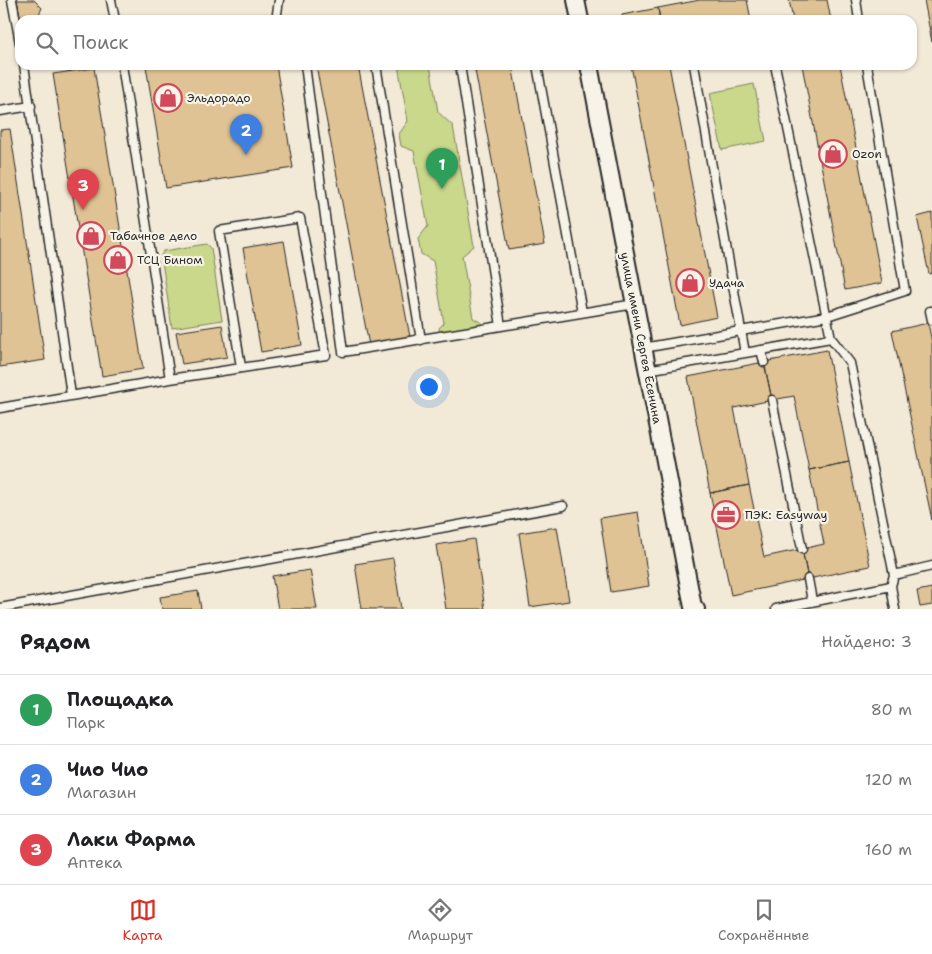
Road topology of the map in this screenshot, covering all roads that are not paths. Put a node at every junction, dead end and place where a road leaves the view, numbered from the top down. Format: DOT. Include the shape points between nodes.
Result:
graph roads {
  1 [pos="12,0"];
  2 [pos="111,0"];
  3 [pos="279,0"];
  4 [pos="576,0"];
  5 [pos="856,0"];
  6 [pos="114,15"];
  7 [pos="277,15"];
  8 [pos="579,15"];
  9 [pos="858,15"];
  10 [pos="15,16"];
  11 [pos="25,70"];
  12 [pos="123,70"];
  13 [pos="306,70"];
  14 [pos="377,70"];
  15 [pos="461,70"];
  16 [pos="538,70"];
  17 [pos="590,70"];
  18 [pos="695,70"];
  19 [pos="776,70"];
  20 [pos="868,70"];
  21 [pos="31,106"];
  22 [pos="0,111"];
  23 [pos="635,304"];
  24 [pos="932,311"];
  25 [pos="582,312"];
  26 [pos="827,316"];
  27 [pos="932,320"];
  28 [pos="502,326"];
  29 [pos="742,331"];
  30 [pos="831,338"];
  31 [pos="421,340"];
  32 [pos="643,348"];
  33 [pos="761,350"];
  34 [pos="745,353"];
  35 [pos="764,362"];
  36 [pos="241,367"];
  37 [pos="647,370"];
  38 [pos="170,378"];
  39 [pos="72,395"];
  40 [pos="772,400"];
  41 [pos="0,408"];
  42 [pos="563,506"];
  43 [pos="802,549"];
  44 [pos="932,566"];
  45 [pos="894,575"];
  46 [pos="808,579"];
  47 [pos="891,586"];
  48 [pos="812,601"];
  49 [pos="0,608"];
  50 [pos="692,608"];
  51 [pos="776,609"];
  52 [pos="895,609"];
  1 -- 10 [label="lane"];
  2 -- 6 [label="lane"];
  3 -- 7 [label="lane"];
  4 -- 8 [label="street"];
  5 -- 9 [label="lane"];
  11 -- 21 [label="lane"];
  12 -- 38 [label="lane"];
  13 -- 31 [label="lane" via="344,352"];
  14 -- 31 [label="lane"];
  15 -- 28 [label="lane"];
  16 -- 25 [label="lane"];
  17 -- 23 [label="street, улица имени Сергея Есенина"];
  18 -- 29 [label="lane"];
  19 -- 26 [label="lane"];
  20 -- 26 [label="lane" via="906,291"];
  21 -- 22 [label="lane"];
  21 -- 39 [label="lane"];
  23 -- 25 [label="lane"];
  23 -- 32 [label="street, улица имени Сергея Есенина"];
  24 -- 27 [label="lane"];
  25 -- 28 [label="lane"];
  26 -- 29 [label="lane"];
  26 -- 30 [label="lane"];
  28 -- 31 [label="lane"];
  29 -- 32 [label="lane"];
  29 -- 34 [label="lane"];
  30 -- 33 [label="lane"];
  30 -- 45 [label="lane" via="850,363"];
  32 -- 37 [label="street, улица имени Сергея Есенина"];
  33 -- 34 [label="lane"];
  33 -- 35 [label="lane"];
  34 -- 37 [label="lane"];
  36 -- 36 [label="lane" via="326,355 300,218 219,231"];
  36 -- 38 [label="lane"];
  37 -- 50 [label="street, улица имени Сергея Есенина"];
  38 -- 39 [label="lane"];
  39 -- 41 [label="lane"];
  40 -- 43 [label="lane"];
  42 -- 49 [label="lane"];
  44 -- 45 [label="lane"];
  45 -- 47 [label="lane"];
  46 -- 48 [label="lane"];
  47 -- 48 [label="lane"];
  47 -- 52 [label="lane"];
  48 -- 51 [label="lane"];
}
